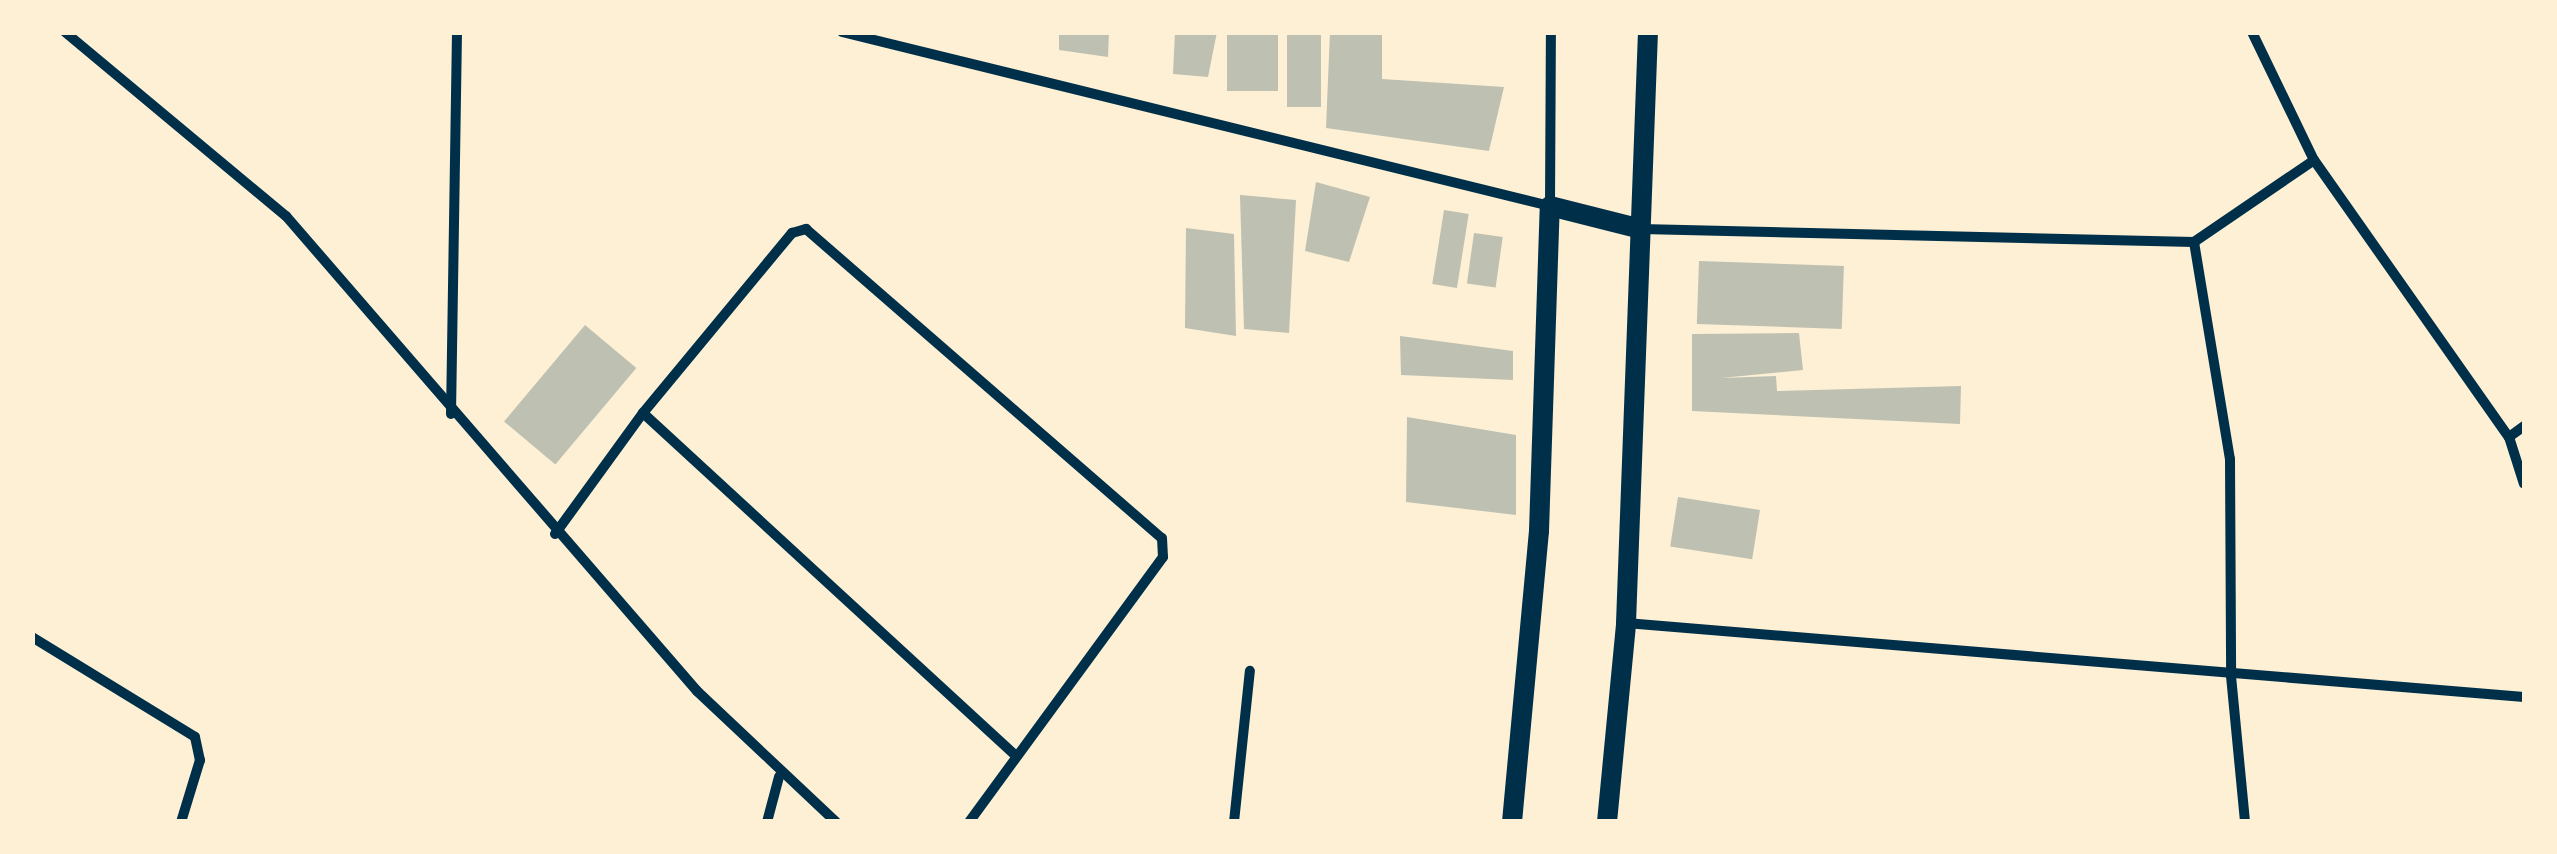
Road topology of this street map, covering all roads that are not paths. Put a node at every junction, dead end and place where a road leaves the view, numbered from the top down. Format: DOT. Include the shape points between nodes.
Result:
graph roads {
  1 [pos="65,32"];
  2 [pos="457,32"];
  3 [pos="842,32"];
  4 [pos="1551,32"];
  5 [pos="1648,32"];
  6 [pos="2252,32"];
  7 [pos="80,39"];
  8 [pos="2314,160"];
  9 [pos="1550,206"];
  10 [pos="1640,229"];
  11 [pos="2194,242"];
  12 [pos="643,414"];
  13 [pos="451,415"];
  14 [pos="2524,426"];
  15 [pos="2509,437"];
  16 [pos="2524,484"];
  17 [pos="555,534"];
  18 [pos="1626,623"];
  19 [pos="32,637"];
  20 [pos="1250,670"];
  21 [pos="2230,676"];
  22 [pos="2524,697"];
  23 [pos="1016,756"];
  24 [pos="779,776"];
  25 [pos="182,822"];
  26 [pos="766,822"];
  27 [pos="836,822"];
  28 [pos="969,822"];
  29 [pos="1234,822"];
  30 [pos="1512,822"];
  31 [pos="1607,822"];
  32 [pos="2245,822"];
  1 -- 7 [label="street"];
  2 -- 13 [label="street"];
  3 -- 9 [label="street"];
  4 -- 9 [label="street"];
  5 -- 10 [label="main road"];
  6 -- 8 [label="street"];
  7 -- 13 [label="street" via="286,216"];
  8 -- 11 [label="street"];
  8 -- 15 [label="street"];
  9 -- 10 [label="main road"];
  9 -- 30 [label="main road" via="1540,530"];
  10 -- 11 [label="street"];
  10 -- 18 [label="main road"];
  11 -- 21 [label="street" via="2230,459"];
  12 -- 17 [label="street"];
  12 -- 23 [label="street"];
  12 -- 23 [label="street" via="792,233 806,229 1155,530 1163,557"];
  13 -- 17 [label="street"];
  14 -- 15 [label="street"];
  15 -- 16 [label="street"];
  17 -- 24 [label="street"];
  18 -- 21 [label="street"];
  18 -- 31 [label="main road"];
  19 -- 25 [label="street" via="187,728 200,747"];
  20 -- 29 [label="street"];
  21 -- 22 [label="street"];
  21 -- 32 [label="street"];
  23 -- 28 [label="street"];
  24 -- 26 [label="street"];
  24 -- 27 [label="street"];
}
